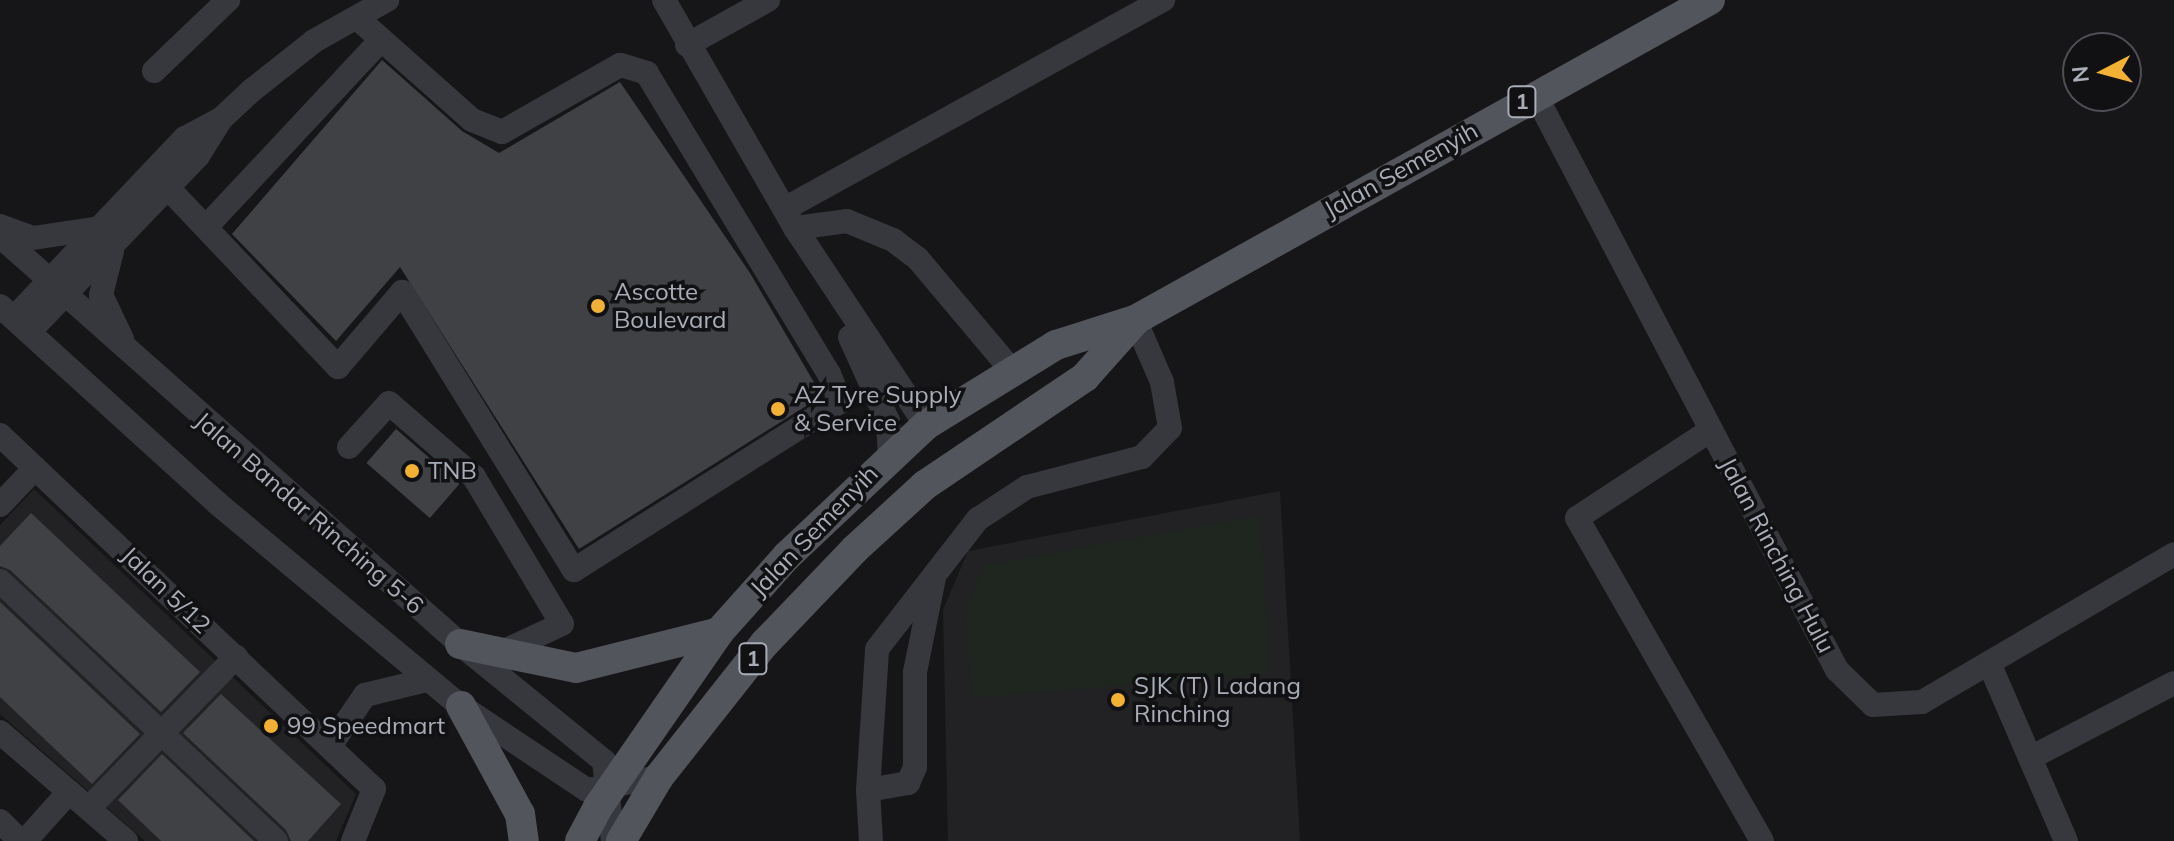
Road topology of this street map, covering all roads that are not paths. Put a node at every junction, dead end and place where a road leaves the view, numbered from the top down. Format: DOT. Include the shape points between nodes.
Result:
graph roads {
  1 [pos="228,0"];
  2 [pos="387,0"];
  3 [pos="664,0"];
  4 [pos="768,0"];
  5 [pos="1163,0"];
  6 [pos="1710,0"];
  7 [pos="1133,7"];
  8 [pos="357,18"];
  9 [pos="379,42"];
  10 [pos="687,45"];
  11 [pos="154,71"];
  12 [pos="1535,94"];
  13 [pos="221,119"];
  14 [pos="168,188"];
  15 [pos="790,218"];
  16 [pos="0,226"];
  17 [pos="206,227"];
  18 [pos="110,234"];
  19 [pos="0,236"];
  20 [pos="824,272"];
  21 [pos="57,288"];
  22 [pos="14,319"];
  23 [pos="1135,320"];
  24 [pos="859,356"];
  25 [pos="131,357"];
  26 [pos="1013,372"];
  27 [pos="829,374"];
  28 [pos="871,382"];
  29 [pos="840,402"];
  30 [pos="926,425"];
  31 [pos="1711,430"];
  32 [pos="0,435"];
  33 [pos="349,447"];
  34 [pos="890,455"];
  35 [pos="35,468"];
  36 [pos="0,505"];
  37 [pos="2174,554"];
  38 [pos="935,568"];
  39 [pos="0,581"];
  40 [pos="719,632"];
  41 [pos="460,644"];
  42 [pos="500,653"];
  43 [pos="236,657"];
  44 [pos="1989,663"];
  45 [pos="427,680"];
  46 [pos="2174,683"];
  47 [pos="461,706"];
  48 [pos="0,732"];
  49 [pos="163,736"];
  50 [pos="330,746"];
  51 [pos="2030,758"];
  52 [pos="659,777"];
  53 [pos="610,789"];
  54 [pos="868,790"];
  55 [pos="69,792"];
  56 [pos="89,808"];
  57 [pos="0,821"];
  58 [pos="23,841"];
  59 [pos="126,841"];
  60 [pos="276,841"];
  61 [pos="353,841"];
  62 [pos="524,841"];
  63 [pos="580,841"];
  64 [pos="613,841"];
  65 [pos="621,841"];
  66 [pos="871,841"];
  67 [pos="1762,841"];
  68 [pos="2066,841"];
  1 -- 11 [label="street"];
  2 -- 8 [label="street"];
  3 -- 10 [label="street"];
  4 -- 10 [label="street"];
  5 -- 7 [label="street"];
  6 -- 12 [label="main road, Jalan Semenyih / 1"];
  7 -- 15 [label="street"];
  8 -- 9 [label="street"];
  8 -- 13 [label="street" via="314,41"];
  9 -- 17 [label="street"];
  9 -- 27 [label="street" via="472,120 502,132 620,65 647,73"];
  10 -- 15 [label="street"];
  12 -- 23 [label="main road, Jalan Semenyih / 1"];
  12 -- 31 [label="street, Jalan Rinching Hulu"];
  13 -- 14 [label="street" via="198,156"];
  13 -- 18 [label="street" via="185,138"];
  14 -- 17 [label="street"];
  14 -- 18 [label="street"];
  15 -- 20 [label="street"];
  15 -- 26 [label="street" via="847,221 893,240 918,259"];
  16 -- 18 [label="street" via="33,238"];
  17 -- 29 [label="street" via="338,367 402,292 574,570"];
  18 -- 21 [label="street"];
  18 -- 25 [label="street" via="101,295"];
  19 -- 21 [label="street, Jalan Bandar Rinching 5-6"];
  20 -- 24 [label="street"];
  20 -- 30 [label="street"];
  21 -- 22 [label="street"];
  21 -- 25 [label="street, Jalan Bandar Rinching 5-6"];
  22 -- 45 [label="street, Jalan Bandar Rinching 5-6" via="217,503"];
  23 -- 26 [label="main road, Jalan Semenyih / 1" via="1056,345"];
  23 -- 38 [label="street" via="1162,382 1170,428 1142,457 1027,487 978,519"];
  23 -- 52 [label="main road, Jalan Semenyih / 1" via="1085,377 925,485 855,549 765,643"];
  24 -- 27 [label="street"];
  24 -- 28 [label="street"];
  25 -- 41 [label="street, Jalan Bandar Rinching 5-6"];
  26 -- 30 [label="main road, Jalan Semenyih / 1"];
  27 -- 29 [label="street"];
  28 -- 29 [label="street"];
  28 -- 34 [label="street" via="888,421"];
  30 -- 34 [label="main road, Jalan Semenyih / 1"];
  31 -- 44 [label="street, Jalan Rinching Hulu" via="1837,670 1873,705 1922,702"];
  31 -- 67 [label="street" via="1577,518"];
  32 -- 35 [label="street, Jalan 5/12"];
  33 -- 42 [label="street" via="389,403 474,477 562,624"];
  34 -- 40 [label="main road, Jalan Semenyih / 1"];
  35 -- 36 [label="street"];
  35 -- 43 [label="street, Jalan 5/12"];
  37 -- 44 [label="street, Jalan Rinching Hulu"];
  38 -- 54 [label="street" via="877,649"];
  38 -- 54 [label="street" via="915,672 915,767 908,783"];
  39 -- 49 [label="street"];
  40 -- 42 [label="main road" via="576,668"];
  40 -- 53 [label="main road, Jalan Semenyih / 1"];
  41 -- 42 [label="main road"];
  41 -- 53 [label="street, Jalan Bandar Rinching 5-6" via="604,761"];
  43 -- 49 [label="street"];
  43 -- 50 [label="street, Jalan 5/12"];
  44 -- 51 [label="street"];
  45 -- 47 [label="street, Jalan Bandar Rinching 5-6"];
  45 -- 50 [label="street" via="365,695"];
  46 -- 51 [label="street"];
  47 -- 53 [label="street, Jalan Bandar Rinching 5-6" via="587,790"];
  47 -- 62 [label="main road" via="520,814"];
  48 -- 55 [label="street"];
  49 -- 56 [label="street"];
  49 -- 60 [label="street"];
  50 -- 61 [label="street, Jalan 5/12" via="374,789"];
  51 -- 68 [label="street"];
  52 -- 53 [label="street, Jalan Bandar Rinching 5-6"];
  52 -- 65 [label="main road, Jalan Semenyih"];
  53 -- 63 [label="main road, Jalan Semenyih / 1"];
  53 -- 64 [label="street, Jalan Bandar Rinching 5-6"];
  54 -- 66 [label="street"];
  55 -- 56 [label="street"];
  55 -- 58 [label="street"];
  56 -- 59 [label="street"];
  57 -- 58 [label="street"];
}
